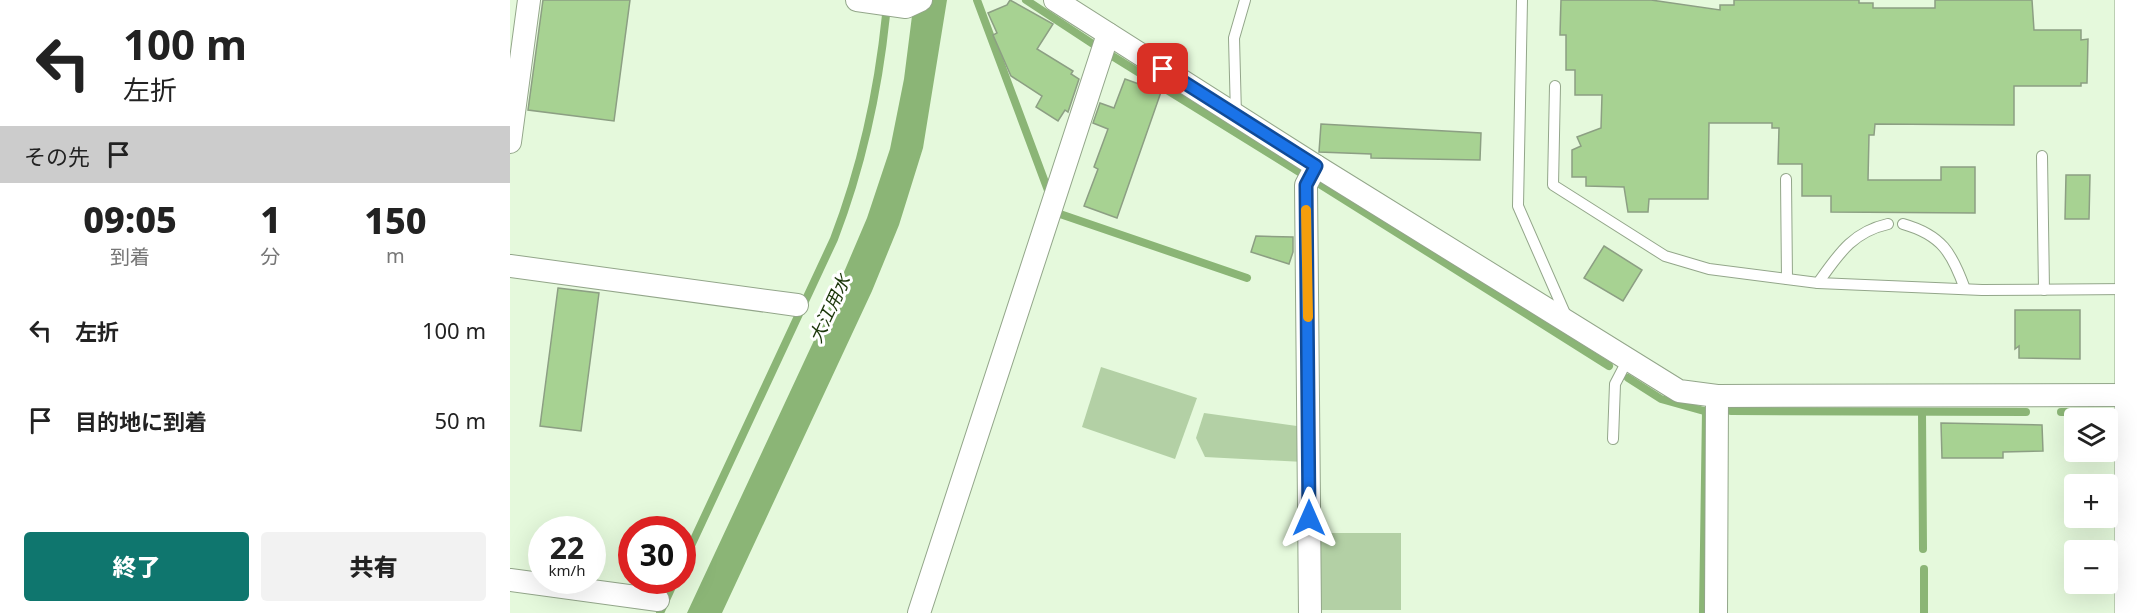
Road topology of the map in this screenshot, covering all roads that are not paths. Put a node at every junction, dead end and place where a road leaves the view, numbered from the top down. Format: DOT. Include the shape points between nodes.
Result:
graph roads {
  1 [pos="529,0"];
  2 [pos="857,0"];
  3 [pos="1055,0"];
  4 [pos="1245,0"];
  5 [pos="1522,0"];
  6 [pos="2131,0"];
  7 [pos="916,2"];
  8 [pos="1108,34"];
  9 [pos="2134,82"];
  10 [pos="1555,86"];
  11 [pos="1236,115"];
  12 [pos="510,142"];
  13 [pos="2042,156"];
  14 [pos="1316,166"];
  15 [pos="1786,179"];
  16 [pos="1888,224"];
  17 [pos="1903,224"];
  18 [pos="510,266"];
  19 [pos="1787,279"];
  20 [pos="1818,283"];
  21 [pos="1965,289"];
  22 [pos="2131,289"];
  23 [pos="2044,290"];
  24 [pos="797,305"];
  25 [pos="1569,324"];
  26 [pos="1628,359"];
  27 [pos="2131,395"];
  28 [pos="1718,396"];
  29 [pos="1613,440"];
  30 [pos="2134,531"];
  31 [pos="510,580"];
  32 [pos="658,600"];
  33 [pos="919,613"];
  34 [pos="1310,613"];
  35 [pos="1716,613"];
  36 [pos="2131,613"];
  1 -- 12 [label="street"];
  2 -- 7 [label="street" via="906,7"];
  3 -- 8 [label="street"];
  4 -- 11 [label="lane" via="1234,38"];
  5 -- 25 [label="lane" via="1518,206"];
  6 -- 9 [label="street"];
  8 -- 11 [label="street"];
  8 -- 33 [label="street"];
  9 -- 22 [label="street"];
  10 -- 19 [label="lane" via="1553,185 1665,256 1709,269"];
  11 -- 14 [label="street"];
  13 -- 23 [label="lane"];
  14 -- 25 [label="street"];
  14 -- 34 [label="street" via="1306,185"];
  15 -- 19 [label="lane"];
  16 -- 20 [label="lane" via="1869,228 1845,247"];
  17 -- 21 [label="lane" via="1924,230 1941,243 1955,263"];
  18 -- 24 [label="street"];
  19 -- 20 [label="lane"];
  20 -- 21 [label="lane"];
  21 -- 23 [label="lane"];
  22 -- 23 [label="lane"];
  22 -- 27 [label="street"];
  25 -- 26 [label="street"];
  26 -- 28 [label="street" via="1679,391"];
  26 -- 29 [label="lane" via="1615,384"];
  27 -- 28 [label="street"];
  27 -- 30 [label="street"];
  28 -- 35 [label="street"];
  30 -- 36 [label="street"];
  31 -- 32 [label="street"];
}
